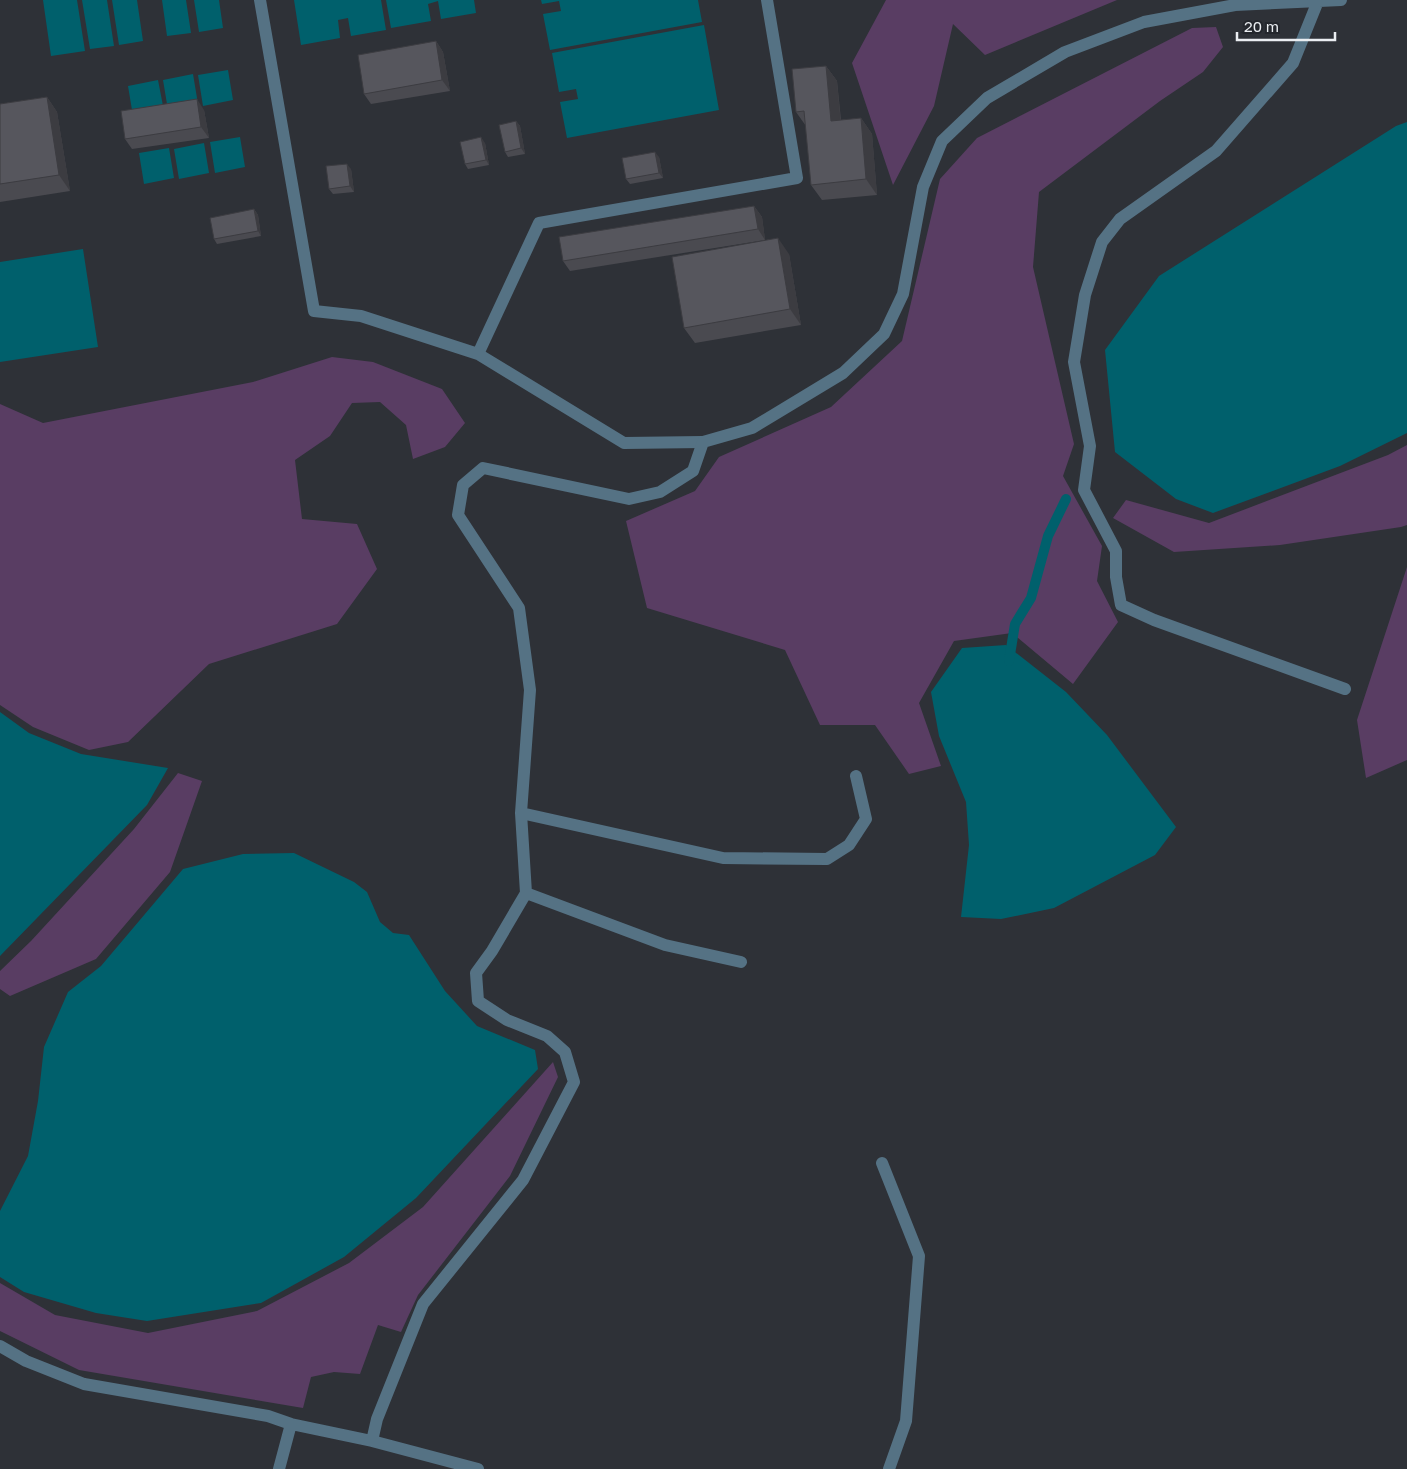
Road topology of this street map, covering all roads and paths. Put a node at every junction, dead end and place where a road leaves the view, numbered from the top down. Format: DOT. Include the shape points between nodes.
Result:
graph roads {
  1 [pos="260,0"];
  2 [pos="766,0"];
  3 [pos="1318,0"];
  4 [pos="1341,0"];
  5 [pos="478,354"];
  6 [pos="703,442"];
  7 [pos="1345,689"];
  8 [pos="856,776"];
  9 [pos="521,813"];
  10 [pos="526,893"];
  11 [pos="741,962"];
  12 [pos="882,1163"];
  13 [pos="0,1346"];
  14 [pos="291,1424"];
  15 [pos="372,1441"];
  16 [pos="279,1469"];
  17 [pos="478,1469"];
  18 [pos="889,1469"];
  1 -- 5 [label="street" via="314,311 361,316"];
  2 -- 5 [label="street" via="797,178 539,223"];
  3 -- 4 [label="street"];
  3 -- 6 [label="street" via="1234,5 1144,22 1065,52 987,98 942,141 923,187 903,294 884,334 843,373 752,428"];
  3 -- 7 [label="street" via="1293,63 1216,150 1120,219 1102,242 1085,295 1074,362 1090,446 1084,490 1116,551 1121,605"];
  5 -- 6 [label="street" via="624,443"];
  6 -- 9 [label="street" via="692,472 660,492 629,499 483,468 463,485 458,515 519,608 530,690"];
  8 -- 9 [label="street" via="866,819 850,845 827,859 723,858"];
  9 -- 10 [label="street"];
  10 -- 11 [label="street" via="665,945"];
  10 -- 15 [label="street" via="476,973 478,1000 506,1020 547,1036 565,1052 574,1082 523,1180 423,1304 377,1419"];
  12 -- 18 [label="street" via="919,1256 906,1422"];
  13 -- 14 [label="street" via="26,1361 84,1384 268,1416"];
  14 -- 15 [label="street"];
  14 -- 16 [label="street"];
  15 -- 17 [label="street"];
}
